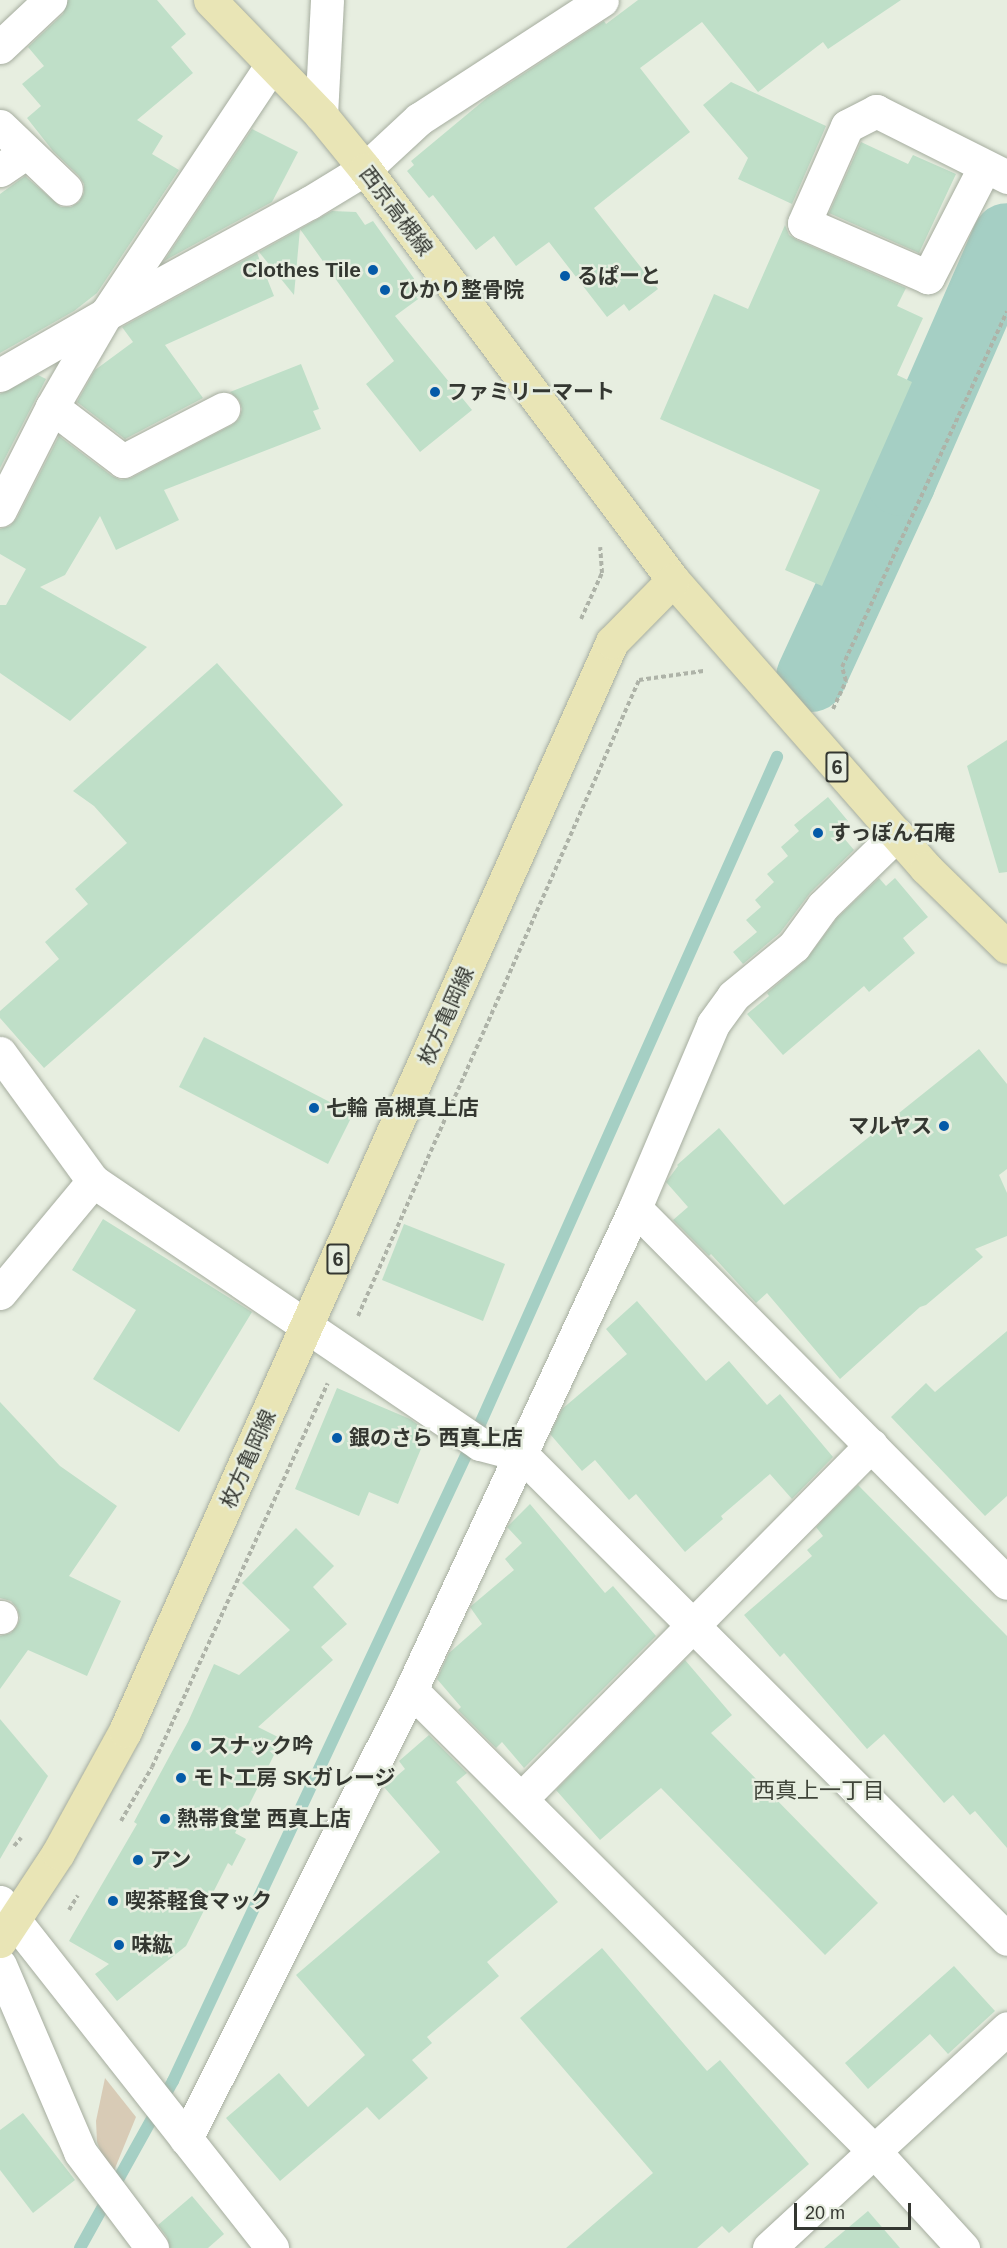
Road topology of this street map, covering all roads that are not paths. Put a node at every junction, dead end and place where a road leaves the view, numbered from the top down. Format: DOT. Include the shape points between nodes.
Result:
graph roads {
  1 [pos="51,0"];
  2 [pos="210,0"];
  3 [pos="327,0"];
  4 [pos="602,0"];
  5 [pos="0,47"];
  6 [pos="271,66"];
  7 [pos="321,115"];
  8 [pos="0,126"];
  9 [pos="27,152"];
  10 [pos="365,169"];
  11 [pos="0,170"];
  12 [pos="995,172"];
  13 [pos="66,189"];
  14 [pos="106,314"];
  15 [pos="0,375"];
  16 [pos="52,407"];
  17 [pos="223,409"];
  18 [pos="0,510"];
  19 [pos="673,580"];
  20 [pos="897,834"];
  21 [pos="1007,947"];
  22 [pos="0,1053"];
  23 [pos="93,1181"];
  24 [pos="635,1208"];
  25 [pos="0,1293"];
  26 [pos="307,1329"];
  27 [pos="871,1445"];
  28 [pos="522,1455"];
  29 [pos="1007,1582"];
  30 [pos="694,1624"];
  31 [pos="411,1690"];
  32 [pos="521,1799"];
  33 [pos="5,1921"];
  34 [pos="1007,1939"];
  35 [pos="0,1965"];
  36 [pos="1007,2028"];
  37 [pos="186,2139"];
  38 [pos="874,2151"];
  39 [pos="152,2248"];
  40 [pos="272,2248"];
  41 [pos="769,2248"];
  42 [pos="963,2248"];
  1 -- 5 [label="street"];
  2 -- 6 [label="main road, 西京高槻線"];
  3 -- 7 [label="street"];
  4 -- 10 [label="street" via="419,119"];
  6 -- 7 [label="main road, 西京高槻線"];
  6 -- 14 [label="street"];
  7 -- 10 [label="main road, 西京高槻線"];
  8 -- 9 [label="street"];
  9 -- 11 [label="street"];
  9 -- 13 [label="street"];
  10 -- 14 [label="street"];
  10 -- 19 [label="main road, 西京高槻線"];
  12 -- 12 [label="street" via="928,277 804,223 847,126 876,111"];
  14 -- 15 [label="street"];
  14 -- 16 [label="street"];
  16 -- 17 [label="street" via="123,461"];
  16 -- 18 [label="street"];
  19 -- 20 [label="main road, 6"];
  19 -- 26 [label="main road, 枚方亀岡線 / 6" via="612,642"];
  20 -- 21 [label="main road, 6" via="951,894"];
  20 -- 24 [label="street" via="823,906 794,946 733,996 713,1024"];
  22 -- 23 [label="street"];
  23 -- 25 [label="street"];
  23 -- 26 [label="street"];
  24 -- 27 [label="street"];
  24 -- 28 [label="street"];
  26 -- 28 [label="street" via="480,1444"];
  26 -- 33 [label="main road, 枚方亀岡線 / 6" via="125,1731 58,1853"];
  27 -- 29 [label="street"];
  27 -- 30 [label="street"];
  28 -- 30 [label="street"];
  28 -- 31 [label="street"];
  30 -- 32 [label="street"];
  30 -- 34 [label="street"];
  31 -- 32 [label="street"];
  31 -- 37 [label="street"];
  32 -- 38 [label="street"];
  33 -- 37 [label="street"];
  35 -- 39 [label="street" via="80,2152"];
  36 -- 38 [label="street"];
  37 -- 40 [label="street"];
  38 -- 41 [label="street"];
  38 -- 42 [label="street"];
}
